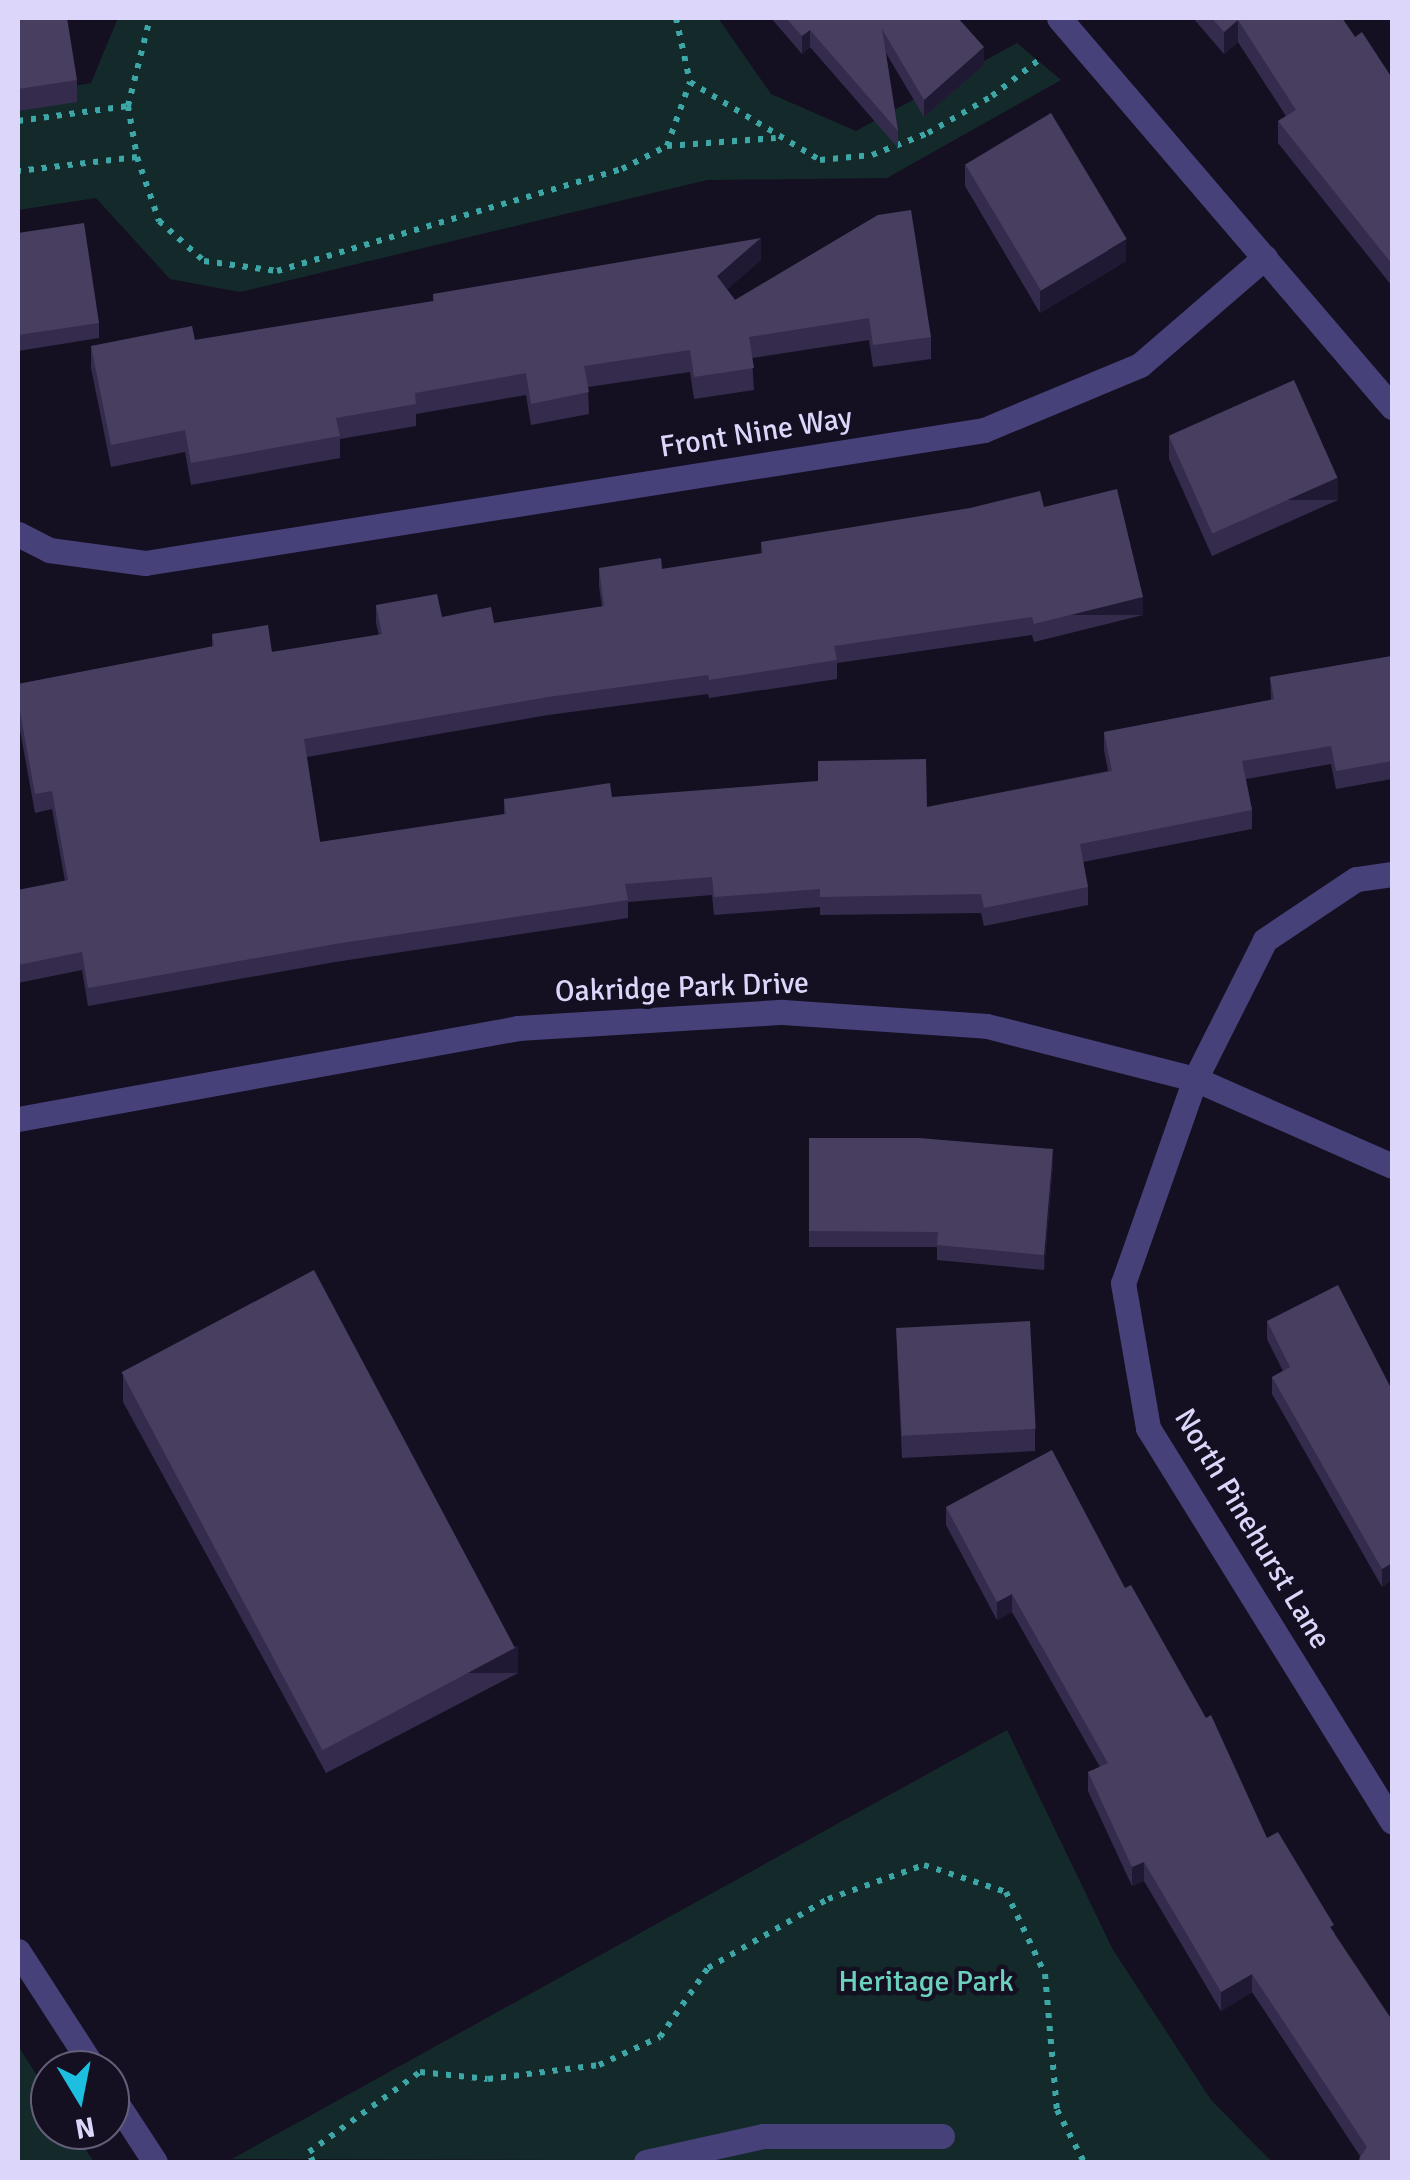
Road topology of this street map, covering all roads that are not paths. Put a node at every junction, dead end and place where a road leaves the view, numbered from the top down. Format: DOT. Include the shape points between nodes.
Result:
graph roads {
  1 [pos="1066,26"];
  2 [pos="1265,257"];
  3 [pos="1392,407"];
  4 [pos="18,534"];
  5 [pos="1392,874"];
  6 [pos="1195,1079"];
  7 [pos="18,1119"];
  8 [pos="1392,1166"];
  9 [pos="1392,1821"];
  10 [pos="18,1951"];
  11 [pos="82,2050"];
  12 [pos="130,2124"];
  13 [pos="942,2136"];
  14 [pos="155,2162"];
  15 [pos="646,2162"];
  1 -- 2 [label="street"];
  2 -- 3 [label="street"];
  2 -- 4 [label="street, Front Nine Way" via="1140,365 984,430 145,563 49,550"];
  5 -- 6 [label="street, North Pinehurst Lane" via="1356,880 1265,940"];
  6 -- 7 [label="street, Oakridge Park Drive" via="988,1026 783,1012 518,1028"];
  6 -- 8 [label="street, Oakridge Park Drive"];
  6 -- 9 [label="street, North Pinehurst Lane" via="1123,1283 1148,1428"];
  10 -- 11 [label="street"];
  12 -- 14 [label="street"];
  13 -- 15 [label="street" via="763,2136"];
}
